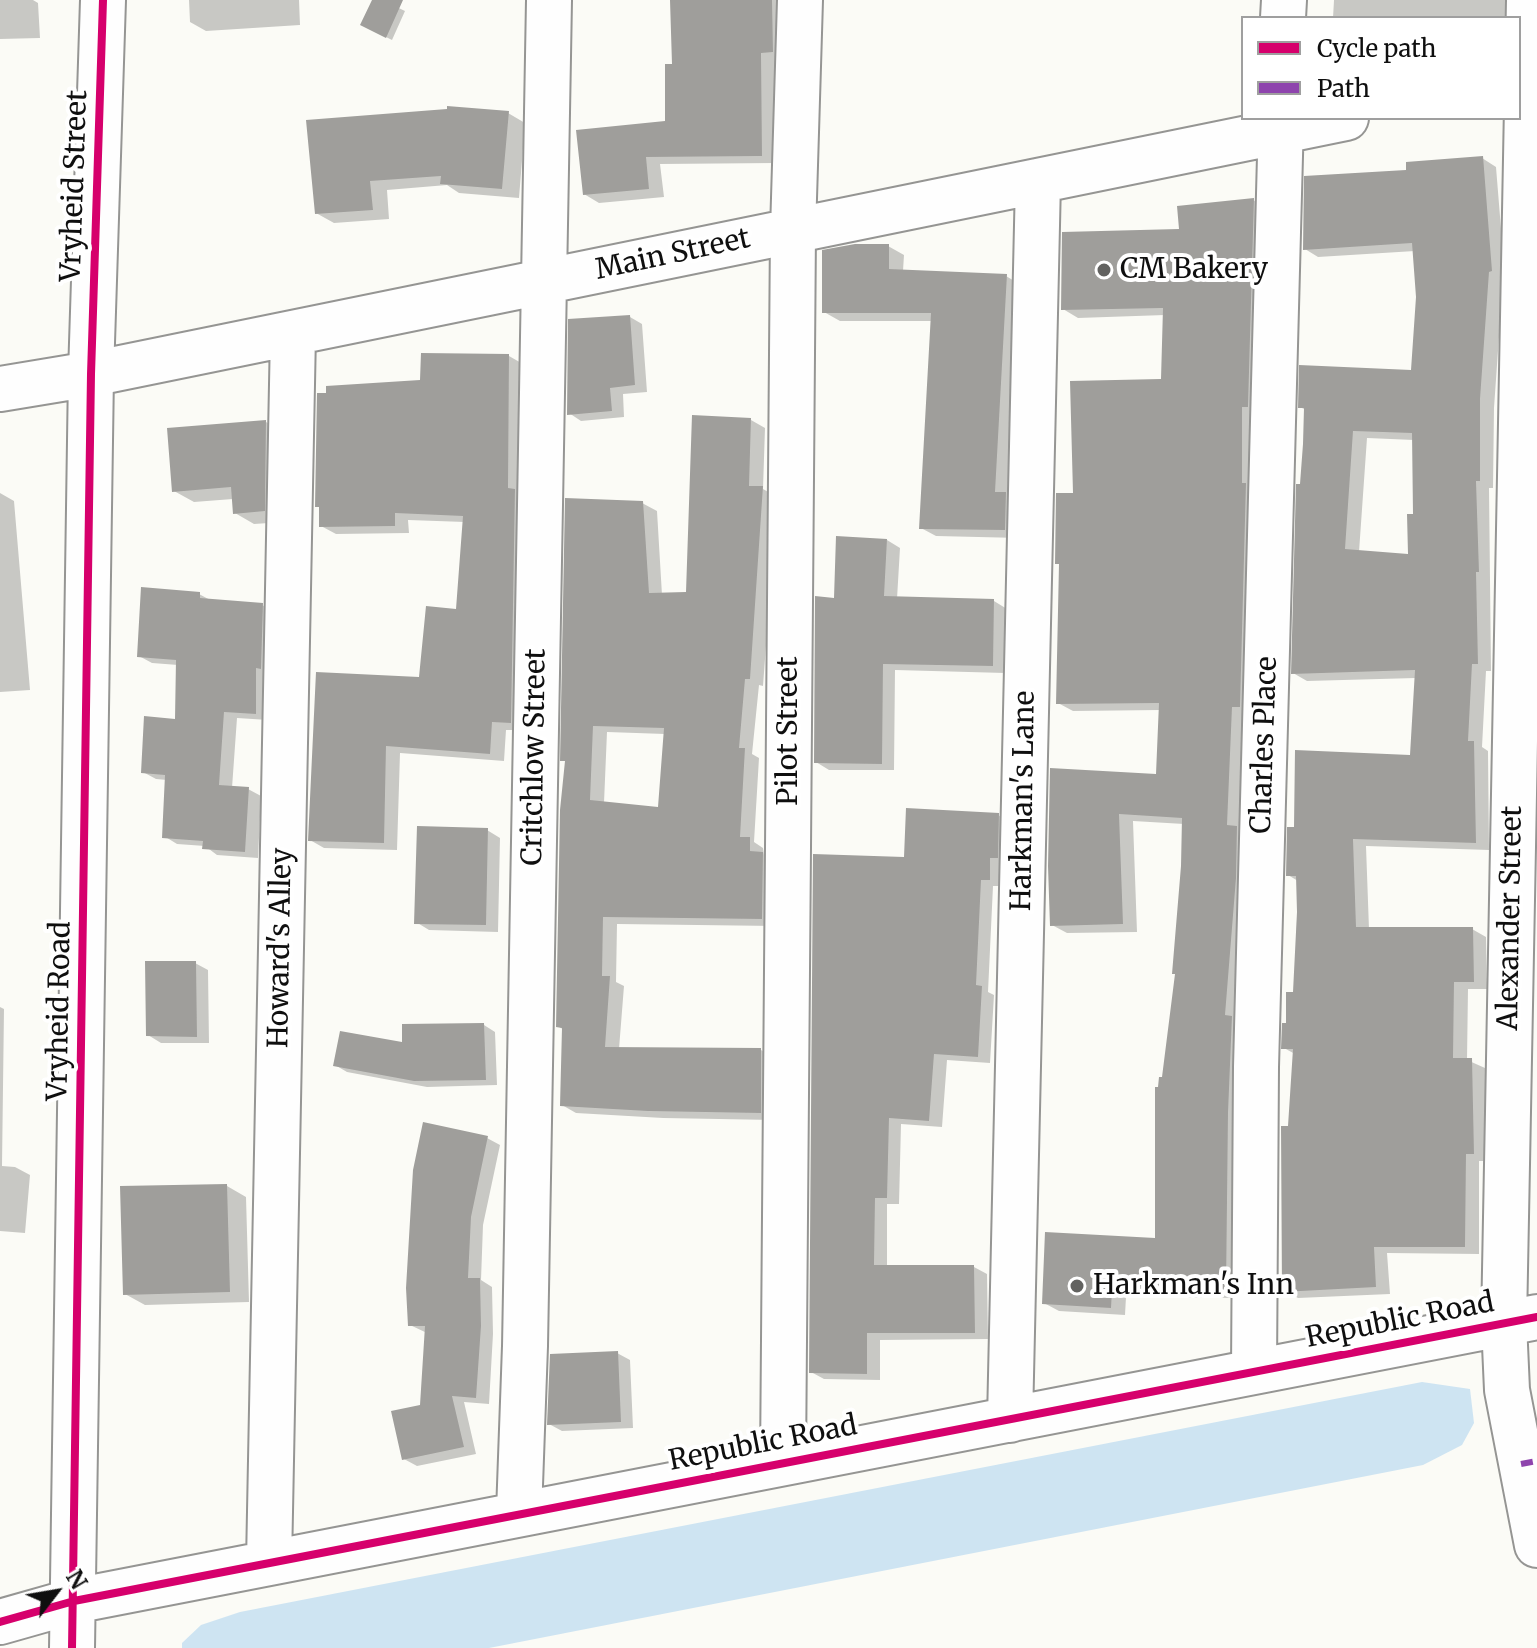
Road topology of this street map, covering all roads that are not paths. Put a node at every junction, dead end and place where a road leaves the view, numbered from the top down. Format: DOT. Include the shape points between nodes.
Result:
graph roads {
  1 [pos="103,0"];
  2 [pos="549,0"];
  3 [pos="800,0"];
  4 [pos="1529,0"];
  5 [pos="1528,81"];
  6 [pos="1327,120"];
  7 [pos="1281,125"];
  8 [pos="1038,181"];
  9 [pos="793,231"];
  10 [pos="543,282"];
  11 [pos="293,333"];
  12 [pos="91,374"];
  13 [pos="0,389"];
  14 [pos="1520,1320"];
  15 [pos="1254,1371"];
  16 [pos="1010,1420"];
  17 [pos="783,1461"];
  18 [pos="519,1513"];
  19 [pos="1537,1545"];
  20 [pos="269,1562"];
  21 [pos="74,1601"];
  22 [pos="0,1622"];
  23 [pos="72,1648"];
  1 -- 12 [label="street, Vryheid Street"];
  2 -- 10 [label="street, Critchlow Street"];
  3 -- 9 [label="street, Pilot Street"];
  4 -- 5 [label="street, Alexander Street"];
  5 -- 14 [label="street, Alexander Street"];
  6 -- 7 [label="street, Main Street"];
  7 -- 8 [label="street, Main Street"];
  7 -- 15 [label="street, Charles Place" via="1256,1067"];
  8 -- 9 [label="street, Main Street"];
  8 -- 16 [label="street, Harkman's Lane"];
  9 -- 10 [label="street, Main Street"];
  9 -- 17 [label="street, Pilot Street"];
  10 -- 11 [label="street, Main Street"];
  10 -- 18 [label="street, Critchlow Street"];
  11 -- 12 [label="street, Main Street"];
  11 -- 20 [label="street, Howard's Alley"];
  12 -- 13 [label="street, Main Street"];
  12 -- 21 [label="street, Vryheid Road"];
  14 -- 15 [label="street, Republic Road"];
  14 -- 19 [label="street, Alexander Street" via="1507,1390"];
  15 -- 16 [label="street, Republic Road"];
  16 -- 17 [label="street, Republic Road"];
  17 -- 18 [label="street, Republic Road"];
  18 -- 20 [label="street, Republic Road"];
  20 -- 21 [label="street, Republic Road"];
  21 -- 22 [label="street, Republic Road"];
  21 -- 23 [label="street, Vryheid Road"];
}
